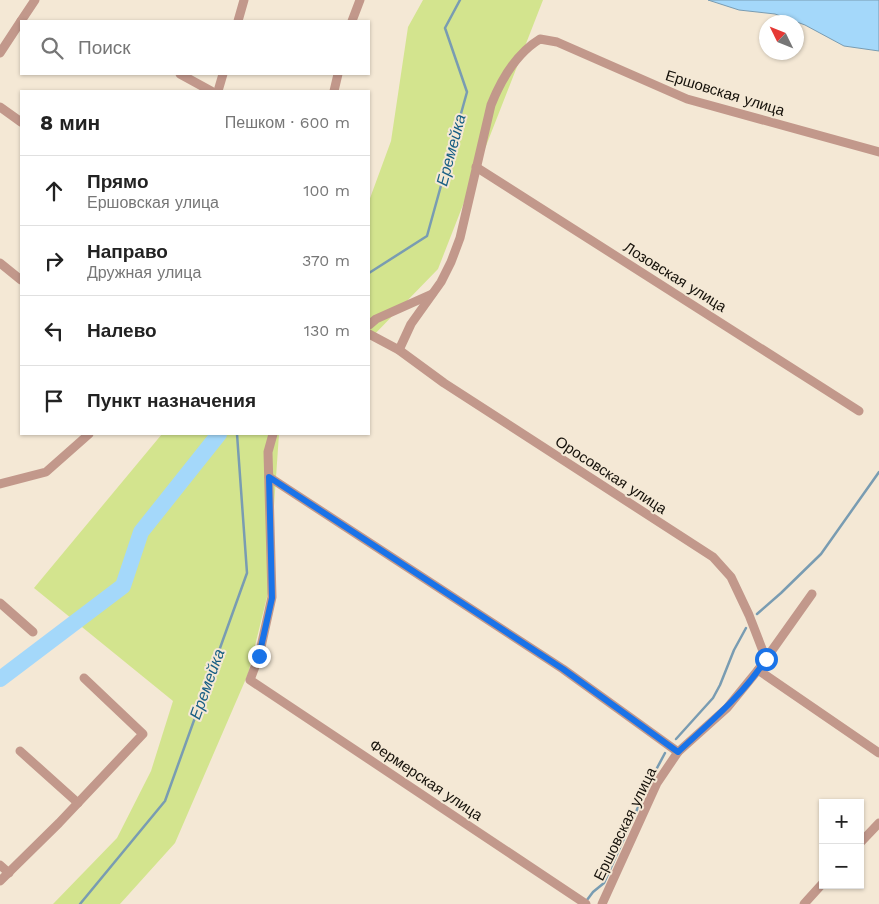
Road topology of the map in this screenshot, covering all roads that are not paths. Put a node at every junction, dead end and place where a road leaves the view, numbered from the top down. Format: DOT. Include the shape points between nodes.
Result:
graph roads {
  1 [pos="35,0"];
  2 [pos="244,0"];
  3 [pos="360,0"];
  4 [pos="22,20"];
  5 [pos="238,20"];
  6 [pos="352,20"];
  7 [pos="20,23"];
  8 [pos="0,53"];
  9 [pos="182,75"];
  10 [pos="223,75"];
  11 [pos="338,75"];
  12 [pos="209,90"];
  13 [pos="218,90"];
  14 [pos="334,90"];
  15 [pos="0,107"];
  16 [pos="20,121"];
  17 [pos="879,152"];
  18 [pos="476,167"];
  19 [pos="0,263"];
  20 [pos="20,279"];
  21 [pos="432,294"];
  22 [pos="370,324"];
  23 [pos="370,335"];
  24 [pos="399,350"];
  25 [pos="859,411"];
  26 [pos="88,435"];
  27 [pos="273,435"];
  28 [pos="269,477"];
  29 [pos="0,484"];
  30 [pos="812,594"];
  31 [pos="0,603"];
  32 [pos="33,632"];
  33 [pos="766,659"];
  34 [pos="758,670"];
  35 [pos="84,678"];
  36 [pos="20,752"];
  37 [pos="678,752"];
  38 [pos="879,753"];
  39 [pos="78,802"];
  40 [pos="879,823"];
  41 [pos="864,839"];
  42 [pos="0,865"];
  43 [pos="9,873"];
  44 [pos="0,881"];
  45 [pos="819,887"];
  46 [pos="586,904"];
  47 [pos="602,904"];
  48 [pos="804,904"];
  1 -- 4 [label="street"];
  2 -- 5 [label="street"];
  3 -- 6 [label="street"];
  7 -- 8 [label="street"];
  9 -- 12 [label="street"];
  10 -- 13 [label="street"];
  11 -- 14 [label="street"];
  15 -- 16 [label="street"];
  17 -- 18 [label="street, Ершовская улица" via="686,99 557,42 540,39 517,59 498,88"];
  18 -- 21 [label="street" via="452,262"];
  18 -- 25 [label="street, Лозовская улица"];
  19 -- 20 [label="street"];
  21 -- 22 [label="street"];
  21 -- 24 [label="street"];
  23 -- 24 [label="street, Оросовская улица"];
  24 -- 33 [label="street, Оросовская улица" via="444,383 713,557 731,577"];
  26 -- 29 [label="street" via="46,472"];
  27 -- 28 [label="street" via="268,452"];
  28 -- 37 [label="street" via="563,669"];
  28 -- 46 [label="street, Фермерская улица" via="272,598 250,680"];
  30 -- 33 [label="street, Ершовская улица"];
  31 -- 32 [label="street"];
  33 -- 34 [label="street, Ершовская улица"];
  34 -- 37 [label="street, Ершовская улица" via="727,708"];
  34 -- 38 [label="street"];
  35 -- 39 [label="street" via="143,734"];
  36 -- 39 [label="street"];
  37 -- 47 [label="street, Ершовская улица" via="657,783"];
  39 -- 43 [label="street"];
  40 -- 41 [label="street"];
  42 -- 43 [label="street"];
  43 -- 44 [label="street"];
  45 -- 48 [label="street"];
}
